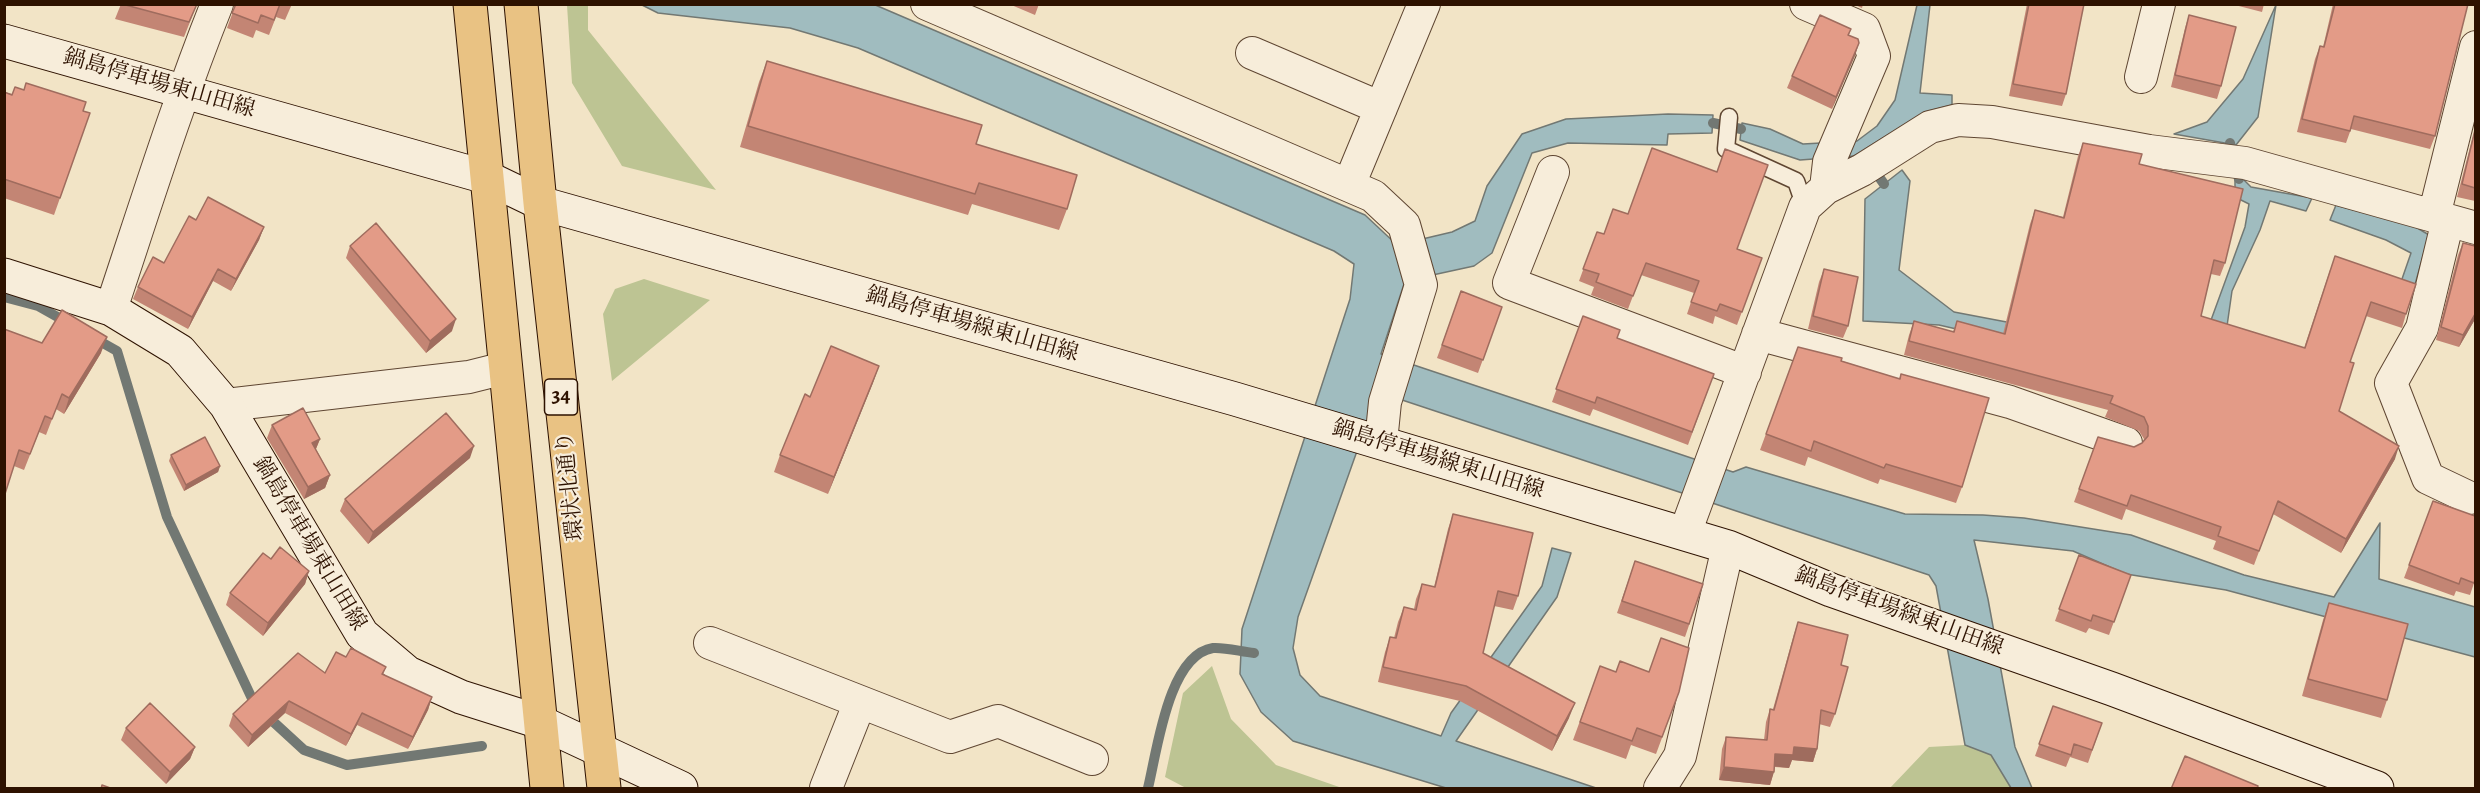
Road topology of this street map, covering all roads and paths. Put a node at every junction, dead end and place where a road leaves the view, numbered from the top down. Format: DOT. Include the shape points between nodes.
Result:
graph roads {
  1 [pos="217,4"];
  2 [pos="470,4"];
  3 [pos="522,4"];
  4 [pos="927,4"];
  5 [pos="1424,4"];
  6 [pos="1806,4"];
  7 [pos="2158,4"];
  8 [pos="4,41"];
  9 [pos="2475,47"];
  10 [pos="1252,53"];
  11 [pos="2141,77"];
  12 [pos="183,91"];
  13 [pos="1381,108"];
  14 [pos="1729,117"];
  15 [pos="1553,172"];
  16 [pos="1825,174"];
  17 [pos="486,177"];
  18 [pos="1349,185"];
  19 [pos="540,203"];
  20 [pos="2453,221"];
  21 [pos="4,275"];
  22 [pos="111,309"];
  23 [pos="1758,334"];
  24 [pos="505,368"];
  25 [pos="1745,372"];
  26 [pos="226,405"];
  27 [pos="1375,441"];
  28 [pos="2126,443"];
  29 [pos="2470,498"];
  30 [pos="1690,519"];
  31 [pos="1728,547"];
  32 [pos="710,643"];
  33 [pos="860,702"];
  34 [pos="540,722"];
  35 [pos="600,751"];
  36 [pos="1092,759"];
  37 [pos="547,789"];
  38 [pos="604,789"];
  39 [pos="681,789"];
  40 [pos="826,789"];
  41 [pos="1660,789"];
  42 [pos="2377,789"];
  1 -- 12 [label="street"];
  2 -- 17 [label="highway"];
  3 -- 19 [label="highway, 環状北通り / 34"];
  4 -- 18 [label="street"];
  5 -- 13 [label="street"];
  6 -- 16 [label="street" via="1864,29 1874,56"];
  7 -- 11 [label="street"];
  8 -- 12 [label="main road, 鍋島停車場東山田線"];
  9 -- 20 [label="street"];
  10 -- 13 [label="street"];
  12 -- 17 [label="main road, 鍋島停車場東山田線"];
  12 -- 22 [label="street"];
  13 -- 18 [label="street"];
  14 -- 16 [label="lane" via="1726,149 1797,181"];
  15 -- 25 [label="street" via="1509,284"];
  16 -- 20 [label="street" via="1871,164 1930,127 1958,120 1992,122 2149,152 2235,162"];
  16 -- 23 [label="street"];
  17 -- 19 [label="main road, 鍋島停車場線東山田線"];
  17 -- 24 [label="highway"];
  18 -- 27 [label="street" via="1373,195 1404,225 1421,285"];
  19 -- 27 [label="main road, 鍋島停車場線東山田線"];
  19 -- 35 [label="highway, 環状北通り / 34"];
  20 -- 29 [label="street" via="2422,328 2391,383 2428,478"];
  21 -- 22 [label="main road, 鍋島停車場東山田線"];
  22 -- 26 [label="main road, 鍋島停車場東山田線" via="180,351"];
  23 -- 25 [label="street"];
  23 -- 28 [label="street" via="2010,402"];
  24 -- 26 [label="street" via="469,377"];
  24 -- 34 [label="highway"];
  25 -- 30 [label="street"];
  26 -- 34 [label="main road, 鍋島停車場東山田線" via="362,634 408,673 460,697"];
  27 -- 30 [label="main road, 鍋島停車場線東山田線"];
  30 -- 31 [label="main road, 鍋島停車場線東山田線"];
  31 -- 41 [label="street" via="1680,756"];
  31 -- 42 [label="main road, 鍋島停車場線東山田線" via="1831,590"];
  32 -- 33 [label="street"];
  33 -- 36 [label="street" via="950,737 998,721"];
  33 -- 40 [label="street"];
  34 -- 35 [label="main road, 鍋島停車場東山田線"];
  34 -- 37 [label="highway"];
  35 -- 38 [label="highway, 環状北通り / 34"];
  35 -- 39 [label="main road, 鍋島停車場東山田線"];
}
